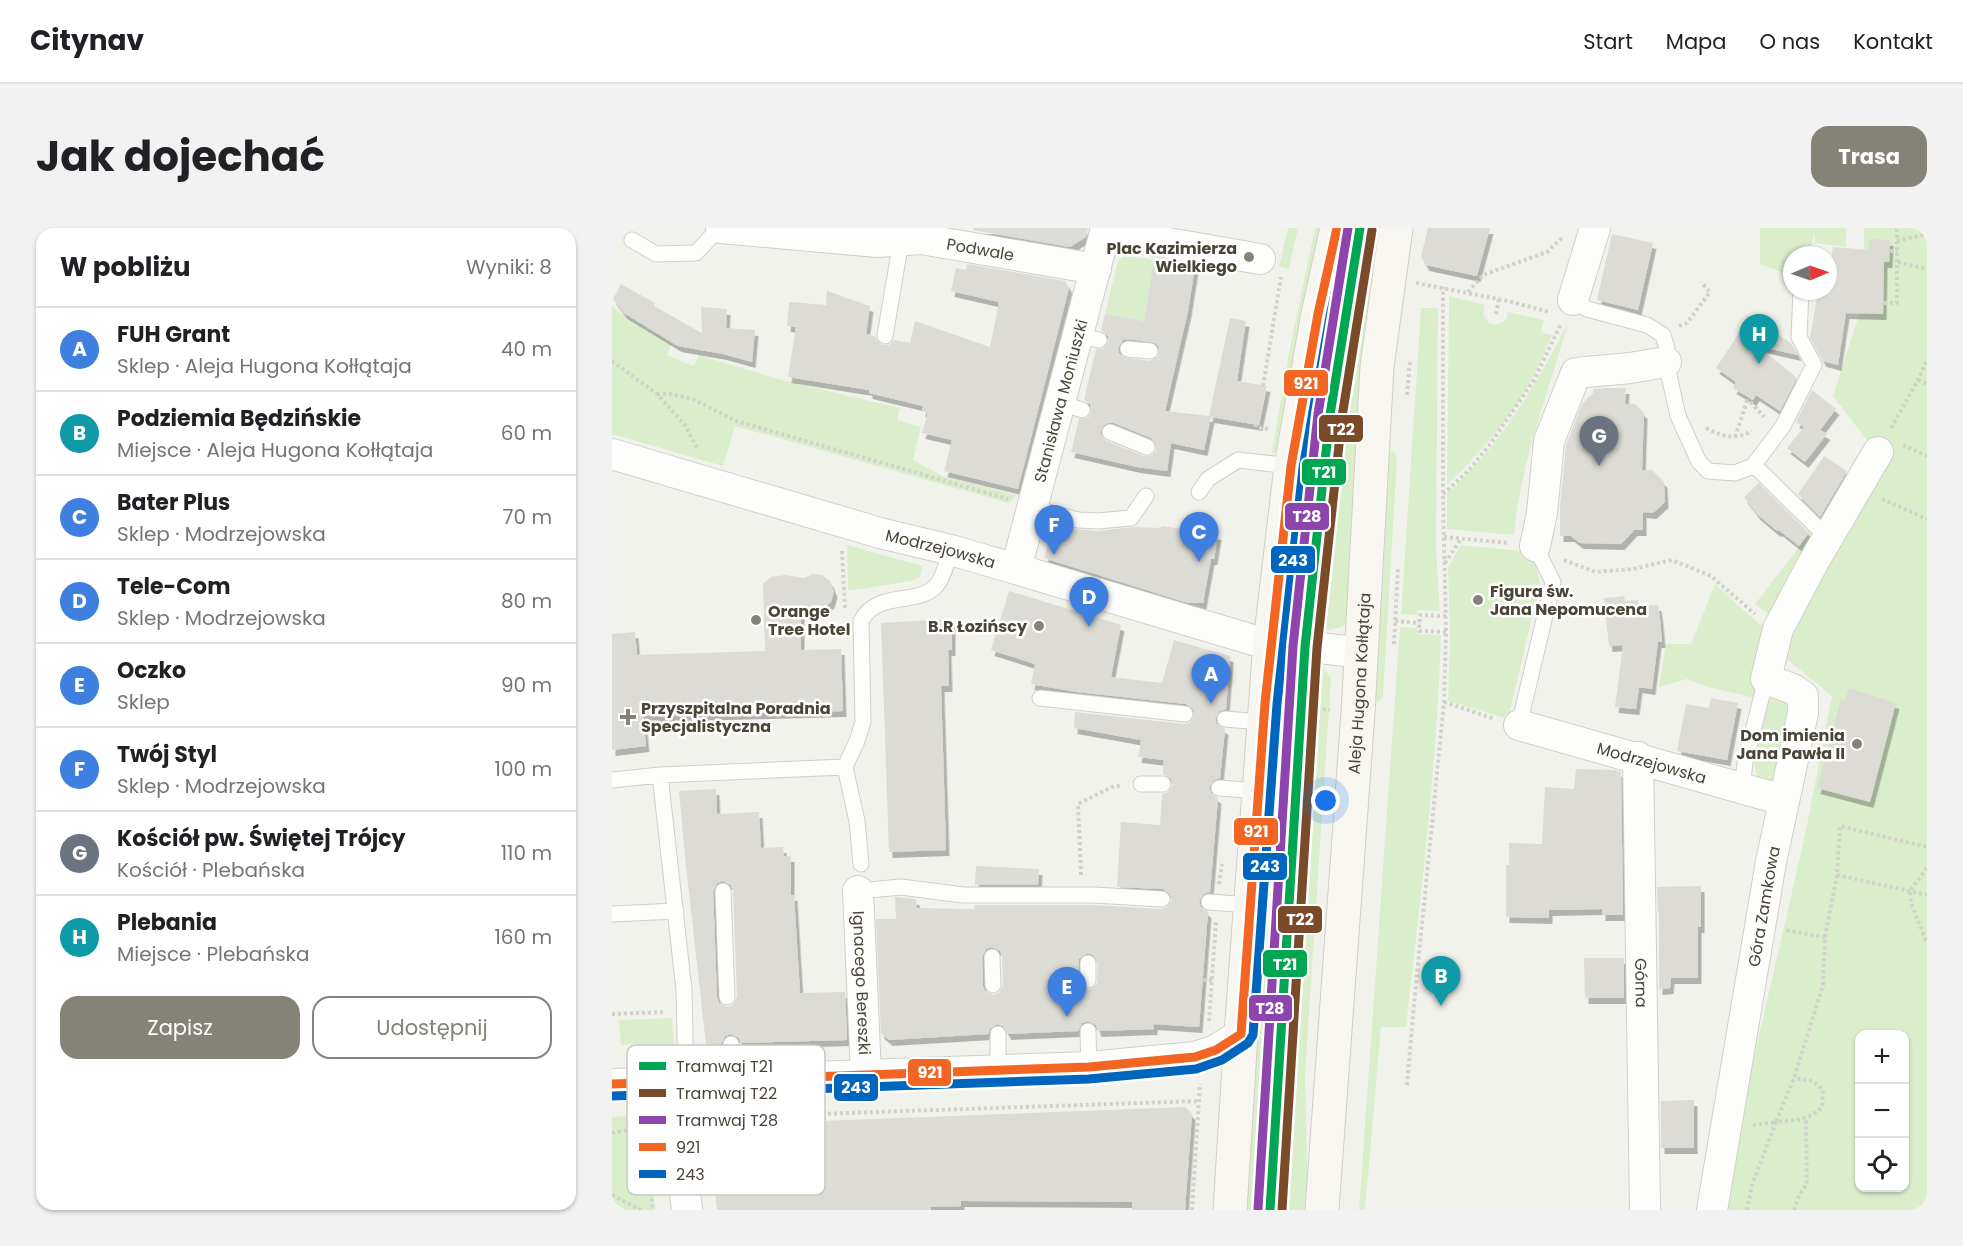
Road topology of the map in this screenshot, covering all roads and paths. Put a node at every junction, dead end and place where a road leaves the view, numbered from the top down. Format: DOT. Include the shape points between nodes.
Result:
graph roads {
  1 [pos="720,228"];
  2 [pos="1337,228"];
  3 [pos="1396,228"];
  4 [pos="1595,228"];
  5 [pos="1897,228"];
  6 [pos="1106,230"];
  7 [pos="902,234"];
  8 [pos="1927,234"];
  9 [pos="632,240"];
  10 [pos="1897,241"];
  11 [pos="1890,251"];
  12 [pos="1897,251"];
  13 [pos="1547,252"];
  14 [pos="1898,262"];
  15 [pos="1271,267"];
  16 [pos="1096,269"];
  17 [pos="1927,269"];
  18 [pos="1701,282"];
  19 [pos="1421,284"];
  20 [pos="1443,287"];
  21 [pos="1468,292"];
  22 [pos="1499,299"];
  23 [pos="1800,300"];
  24 [pos="1884,303"];
  25 [pos="1561,310"];
  26 [pos="1496,314"];
  27 [pos="885,336"];
  28 [pos="1664,348"];
  29 [pos="1128,349"];
  30 [pos="1150,351"];
  31 [pos="1927,360"];
  32 [pos="612,361"];
  33 [pos="1918,380"];
  34 [pos="1927,384"];
  35 [pos="1263,386"];
  36 [pos="657,394"];
  37 [pos="1696,422"];
  38 [pos="1769,422"];
  39 [pos="1256,424"];
  40 [pos="1760,427"];
  41 [pos="1269,429"];
  42 [pos="1110,432"];
  43 [pos="1735,436"];
  44 [pos="1147,447"];
  45 [pos="1889,448"];
  46 [pos="612,454"];
  47 [pos="702,456"];
  48 [pos="1927,456"];
  49 [pos="1754,465"];
  50 [pos="1291,466"];
  51 [pos="1857,487"];
  52 [pos="1199,492"];
  53 [pos="1443,495"];
  54 [pos="1146,496"];
  55 [pos="1025,505"];
  56 [pos="1927,519"];
  57 [pos="1444,537"];
  58 [pos="1461,538"];
  59 [pos="1828,538"];
  60 [pos="1534,546"];
  61 [pos="951,550"];
  62 [pos="842,554"];
  63 [pos="1445,563"];
  64 [pos="1016,569"];
  65 [pos="844,586"];
  66 [pos="1446,616"];
  67 [pos="1395,621"];
  68 [pos="1420,623"];
  69 [pos="1768,623"];
  70 [pos="1446,632"];
  71 [pos="1270,643"];
  72 [pos="1362,653"];
  73 [pos="1766,679"];
  74 [pos="1040,698"];
  75 [pos="1444,702"];
  76 [pos="1358,712"];
  77 [pos="1264,713"];
  78 [pos="1185,714"];
  79 [pos="1225,719"];
  80 [pos="1511,723"];
  81 [pos="1638,758"];
  82 [pos="845,766"];
  83 [pos="660,776"];
  84 [pos="612,780"];
  85 [pos="1141,784"];
  86 [pos="1163,784"];
  87 [pos="1219,788"];
  88 [pos="1742,789"];
  89 [pos="1259,791"];
  90 [pos="1783,800"];
  91 [pos="1927,847"];
  92 [pos="1927,868"];
  93 [pos="1837,875"];
  94 [pos="860,877"];
  95 [pos="1081,881"];
  96 [pos="723,891"];
  97 [pos="1910,891"];
  98 [pos="1927,895"];
  99 [pos="1162,899"];
  100 [pos="1209,902"];
  101 [pos="1250,905"];
  102 [pos="676,911"];
  103 [pos="612,914"];
  104 [pos="1792,931"];
  105 [pos="1825,937"];
  106 [pos="1927,943"];
  107 [pos="992,957"];
  108 [pos="1088,963"];
  109 [pos="1088,980"];
  110 [pos="1203,980"];
  111 [pos="1212,980"];
  112 [pos="993,985"];
  113 [pos="727,997"];
  114 [pos="685,1011"];
  115 [pos="612,1014"];
  116 [pos="1088,1031"];
  117 [pos="998,1034"];
  118 [pos="1241,1034"];
  119 [pos="683,1045"];
  120 [pos="1089,1067"];
  121 [pos="998,1070"];
  122 [pos="866,1075"];
  123 [pos="825,1076"];
  124 [pos="1206,1077"];
  125 [pos="1794,1078"];
  126 [pos="627,1083"];
  127 [pos="612,1084"];
  128 [pos="1407,1085"];
  129 [pos="1199,1101"];
  130 [pos="825,1114"];
  131 [pos="1806,1119"];
  132 [pos="1776,1122"];
  133 [pos="1756,1125"];
  134 [pos="627,1130"];
  135 [pos="612,1133"];
  136 [pos="612,1195"];
  137 [pos="651,1195"];
  138 [pos="685,1195"];
  139 [pos="641,1210"];
  140 [pos="653,1210"];
  141 [pos="687,1210"];
  142 [pos="1192,1210"];
  143 [pos="1230,1210"];
  144 [pos="1322,1210"];
  145 [pos="1645,1210"];
  146 [pos="1712,1210"];
  147 [pos="1747,1210"];
  148 [pos="1794,1210"];
  1 -- 7 [label="street, Podwale" via="877,242"];
  1 -- 9 [label="lane" via="696,253 656,254"];
  2 -- 50 [label="main road"];
  3 -- 72 [label="main road, Aleja Hugona Kołłątaja" via="1377,367"];
  4 -- 25 [label="street"];
  5 -- 10 [label="path"];
  6 -- 15 [label="street"];
  6 -- 16 [label="street, Stanisława Moniuszki"];
  7 -- 16 [label="street, Podwale"];
  7 -- 27 [label="lane"];
  8 -- 10 [label="path"];
  10 -- 12 [label="path"];
  11 -- 12 [label="path"];
  12 -- 14 [label="path"];
  13 -- 21 [label="path" via="1483,275"];
  14 -- 17 [label="path"];
  14 -- 24 [label="path" via="1897,303"];
  15 -- 35 [label="path"];
  16 -- 55 [label="street, Stanisława Moniuszki" via="1089,338 1071,406"];
  18 -- 28 [label="path" via="1710,292 1687,322 1671,328"];
  19 -- 20 [label="path"];
  20 -- 21 [label="path"];
  20 -- 53 [label="path"];
  21 -- 22 [label="path"];
  22 -- 25 [label="path"];
  22 -- 26 [label="path"];
  23 -- 49 [label="lane" via="1798,337 1814,365 1783,426"];
  25 -- 28 [label="lane" via="1587,309 1647,325"];
  25 -- 53 [label="path" via="1534,380 1469,470"];
  28 -- 49 [label="lane" via="1678,416 1699,462 1708,471 1735,473"];
  28 -- 60 [label="street" via="1576,374 1549,441 1542,513"];
  29 -- 30 [label="lane"];
  31 -- 33 [label="path"];
  32 -- 36 [label="path"];
  33 -- 34 [label="path"];
  33 -- 45 [label="path"];
  36 -- 47 [label="path" via="685,425"];
  36 -- 55 [label="path" via="693,399 736,421"];
  37 -- 43 [label="path" via="1716,434"];
  38 -- 43 [label="path" via="1746,401"];
  39 -- 41 [label="path"];
  40 -- 43 [label="path"];
  42 -- 44 [label="lane"];
  45 -- 48 [label="path"];
  45 -- 51 [label="street"];
  46 -- 61 [label="street, Modrzejowska"];
  49 -- 59 [label="lane"];
  50 -- 52 [label="lane" via="1238,460 1208,479"];
  50 -- 71 [label="main road"];
  51 -- 56 [label="path"];
  51 -- 59 [label="street"];
  53 -- 57 [label="path"];
  54 -- 55 [label="lane" via="1131,518 1098,521 1078,520"];
  55 -- 64 [label="street, Stanisława Moniuszki"];
  57 -- 58 [label="path"];
  57 -- 63 [label="path"];
  58 -- 60 [label="path"];
  58 -- 63 [label="path"];
  59 -- 69 [label="street"];
  60 -- 69 [label="path" via="1595,572 1672,560 1711,576"];
  60 -- 80 [label="lane" via="1553,582"];
  61 -- 64 [label="street, Modrzejowska"];
  61 -- 82 [label="lane" via="936,586 877,605 866,611 861,621 863,722"];
  62 -- 65 [label="path"];
  63 -- 66 [label="path"];
  64 -- 71 [label="street, Modrzejowska"];
  66 -- 68 [label="path" via="1420,615"];
  66 -- 70 [label="path"];
  67 -- 68 [label="path"];
  68 -- 70 [label="path" via="1419,631"];
  69 -- 73 [label="street"];
  70 -- 75 [label="path"];
  71 -- 72 [label="street, Modrzejowska"];
  71 -- 77 [label="main road"];
  72 -- 76 [label="main road, Aleja Hugona Kołłątaja"];
  73 -- 88 [label="lane"];
  73 -- 90 [label="street, Góra Zamkowa" via="1803,696 1803,713"];
  74 -- 78 [label="lane"];
  75 -- 80 [label="path"];
  75 -- 128 [label="path"];
  76 -- 77 [label="path"];
  76 -- 144 [label="main road, Aleja Hugona Kołłątaja"];
  77 -- 79 [label="lane"];
  77 -- 89 [label="main road"];
  80 -- 81 [label="street, Modrzejowska"];
  81 -- 88 [label="street, Modrzejowska"];
  81 -- 145 [label="street, Górna"];
  82 -- 83 [label="lane"];
  82 -- 94 [label="lane" via="857,820"];
  83 -- 84 [label="lane"];
  83 -- 102 [label="lane"];
  85 -- 86 [label="lane"];
  85 -- 95 [label="path" via="1114,786 1078,804"];
  87 -- 89 [label="lane"];
  88 -- 90 [label="street, Modrzejowska"];
  89 -- 101 [label="main road"];
  90 -- 146 [label="street, Góra Zamkowa"];
  91 -- 93 [label="path" via="1840,826"];
  92 -- 97 [label="path"];
  93 -- 97 [label="path"];
  93 -- 105 [label="path"];
  94 -- 99 [label="lane" via="963,895"];
  94 -- 122 [label="street, Ignacego Bereszki"];
  96 -- 113 [label="lane"];
  97 -- 98 [label="path"];
  97 -- 106 [label="path"];
  100 -- 101 [label="lane"];
  101 -- 118 [label="main road"];
  102 -- 103 [label="lane"];
  102 -- 114 [label="lane"];
  104 -- 105 [label="path"];
  105 -- 125 [label="path" via="1823,985"];
  107 -- 112 [label="lane"];
  108 -- 109 [label="lane"];
  110 -- 111 [label="path"];
  114 -- 115 [label="path"];
  114 -- 119 [label="lane"];
  116 -- 120 [label="lane"];
  117 -- 121 [label="lane"];
  118 -- 120 [label="street" via="1201,1055"];
  118 -- 143 [label="main road"];
  120 -- 121 [label="street"];
  121 -- 122 [label="street"];
  122 -- 123 [label="street"];
  124 -- 129 [label="path" via="1200,1083"];
  125 -- 131 [label="path" via="1813,1082 1823,1090 1822,1107"];
  125 -- 132 [label="path"];
  126 -- 127 [label="street"];
  129 -- 130 [label="path"];
  129 -- 142 [label="path"];
  131 -- 132 [label="path"];
  131 -- 148 [label="path" via="1807,1184"];
  132 -- 133 [label="path"];
  132 -- 147 [label="path" via="1752,1185"];
  134 -- 135 [label="path"];
  136 -- 139 [label="path"];
  137 -- 140 [label="path"];
  138 -- 141 [label="street"];
}
